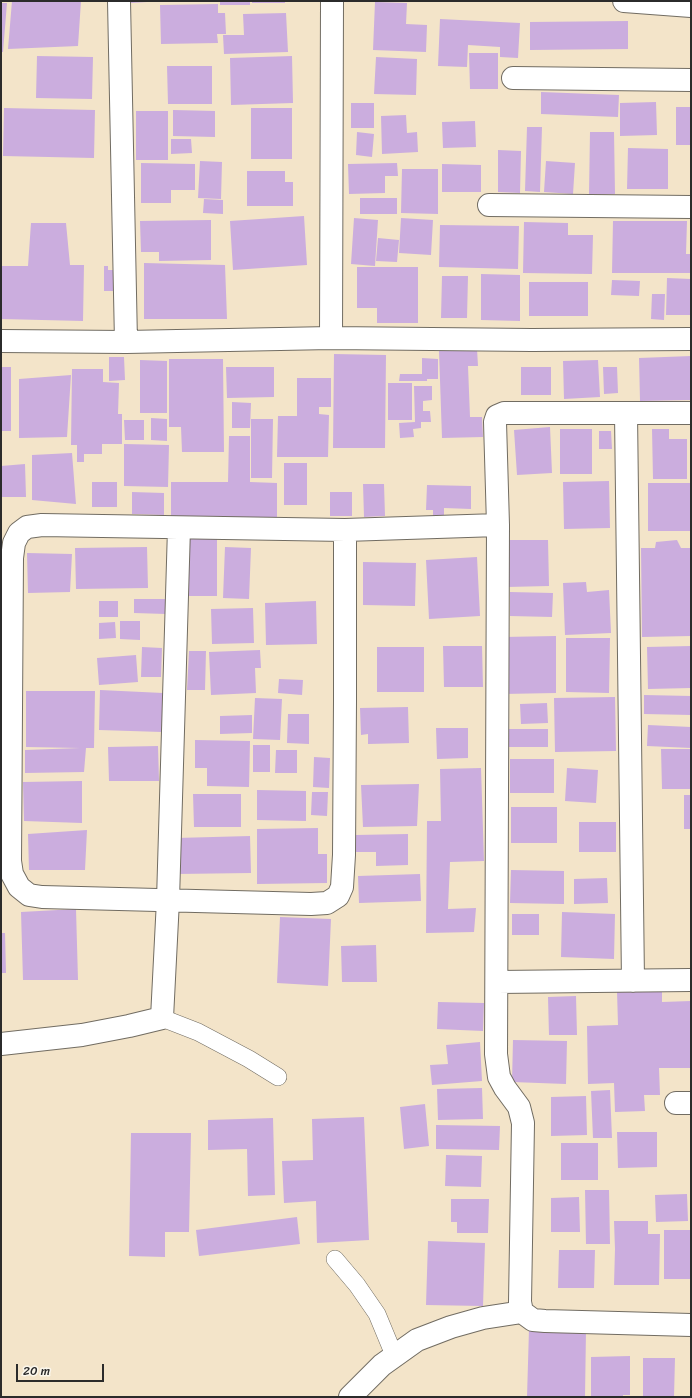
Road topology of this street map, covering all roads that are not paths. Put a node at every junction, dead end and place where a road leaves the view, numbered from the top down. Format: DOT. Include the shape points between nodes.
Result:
graph roads {
  1 [pos="119,1"];
  2 [pos="332,1"];
  3 [pos="624,1"];
  4 [pos="691,6"];
  5 [pos="512,78"];
  6 [pos="691,80"];
  7 [pos="489,206"];
  8 [pos="691,207"];
  9 [pos="331,338"];
  10 [pos="691,339"];
  11 [pos="1,341"];
  12 [pos="126,342"];
  13 [pos="626,413"];
  14 [pos="691,413"];
  15 [pos="498,525"];
  16 [pos="179,528"];
  17 [pos="344,530"];
  18 [pos="168,900"];
  19 [pos="633,980"];
  20 [pos="691,980"];
  21 [pos="497,982"];
  22 [pos="162,1018"];
  23 [pos="1,1044"];
  24 [pos="278,1076"];
  25 [pos="335,1259"];
  26 [pos="522,1312"];
  27 [pos="691,1325"];
  28 [pos="394,1355"];
  29 [pos="350,1397"];
  1 -- 12 [label="street"];
  2 -- 9 [label="street"];
  3 -- 4 [label="street"];
  5 -- 6 [label="street"];
  7 -- 8 [label="street"];
  9 -- 10 [label="street"];
  9 -- 12 [label="street"];
  11 -- 12 [label="street"];
  13 -- 14 [label="street"];
  13 -- 15 [label="street" via="504,413 497,416"];
  13 -- 19 [label="street"];
  15 -- 17 [label="street"];
  15 -- 21 [label="street"];
  16 -- 17 [label="street"];
  16 -- 18 [label="street"];
  16 -- 18 [label="street" via="42,525 27,527 19,532 12,558 12,874 19,887 29,895"];
  17 -- 18 [label="street" via="344,855 342,887 338,896 328,902 311,904"];
  18 -- 22 [label="street"];
  19 -- 20 [label="street"];
  19 -- 21 [label="street"];
  21 -- 26 [label="street" via="496,1054 499,1077 519,1107 523,1123 520,1302"];
  22 -- 23 [label="street" via="82,1035"];
  22 -- 24 [label="lane" via="198,1032"];
  25 -- 28 [label="lane" via="377,1314"];
  26 -- 27 [label="street" via="533,1320 545,1321"];
  26 -- 28 [label="street" via="483,1318 451,1327 417,1340"];
  28 -- 29 [label="street"];
}
